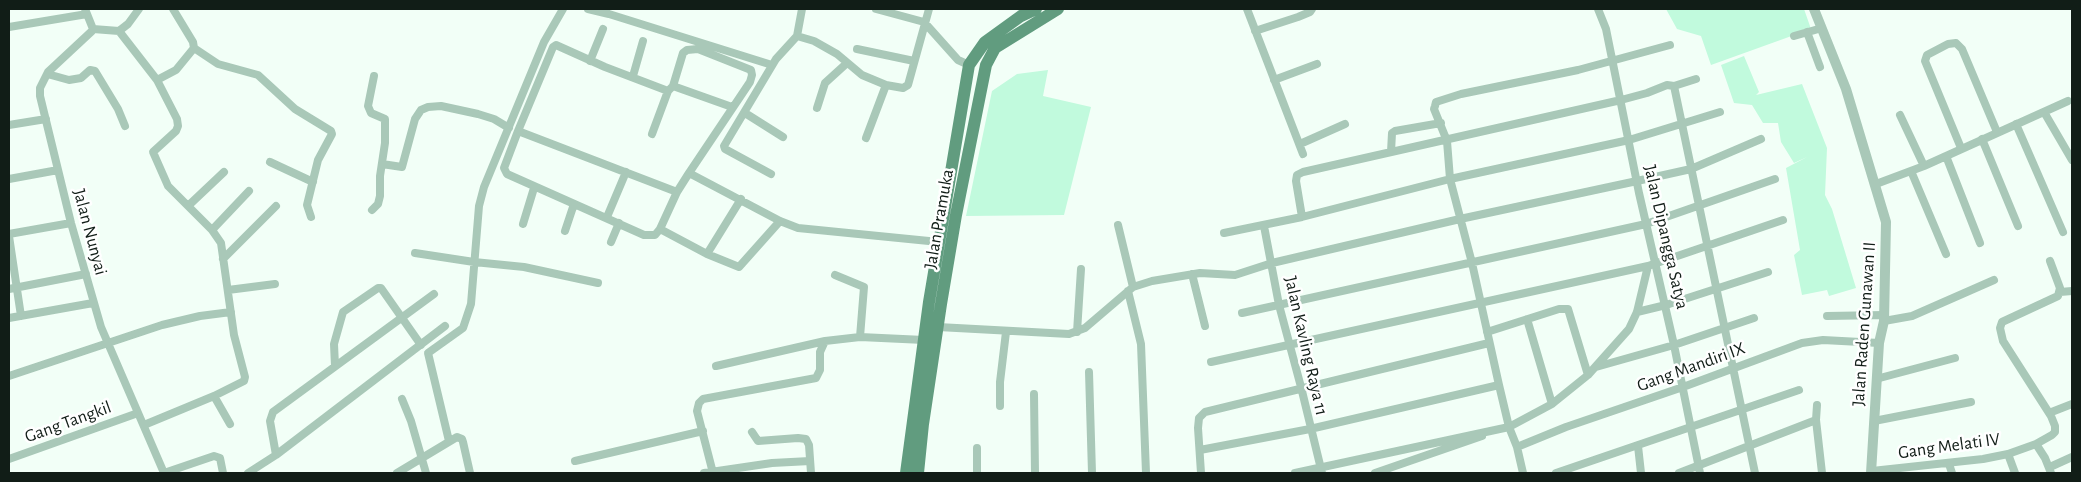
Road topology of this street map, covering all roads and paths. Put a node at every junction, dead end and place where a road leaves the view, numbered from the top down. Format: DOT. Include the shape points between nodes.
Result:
graph roads {
  1 [pos="139,9"];
  2 [pos="173,9"];
  3 [pos="563,9"];
  4 [pos="588,9"];
  5 [pos="802,9"];
  6 [pos="876,9"];
  7 [pos="929,9"];
  8 [pos="933,9"];
  9 [pos="1036,9"];
  10 [pos="1058,9"];
  11 [pos="1247,9"];
  12 [pos="1312,9"];
  13 [pos="1598,9"];
  14 [pos="1814,9"];
  15 [pos="86,11"];
  16 [pos="924,22"];
  17 [pos="9,28"];
  18 [pos="1822,28"];
  19 [pos="93,29"];
  20 [pos="603,29"];
  21 [pos="119,31"];
  22 [pos="1255,31"];
  23 [pos="1808,32"];
  24 [pos="797,36"];
  25 [pos="1794,36"];
  26 [pos="644,41"];
  27 [pos="1670,45"];
  28 [pos="194,48"];
  29 [pos="857,49"];
  30 [pos="590,60"];
  31 [pos="914,61"];
  32 [pos="1612,62"];
  33 [pos="847,63"];
  34 [pos="1317,64"];
  35 [pos="772,65"];
  36 [pos="969,65"];
  37 [pos="1820,68"];
  38 [pos="48,72"];
  39 [pos="374,76"];
  40 [pos="632,76"];
  41 [pos="1696,79"];
  42 [pos="157,80"];
  43 [pos="1274,80"];
  44 [pos="886,85"];
  45 [pos="1674,86"];
  46 [pos="670,89"];
  47 [pos="1621,100"];
  48 [pos="2068,101"];
  49 [pos="732,107"];
  50 [pos="817,108"];
  51 [pos="1720,112"];
  52 [pos="2044,112"];
  53 [pos="745,113"];
  54 [pos="1900,115"];
  55 [pos="46,119"];
  56 [pos="1441,123"];
  57 [pos="1345,124"];
  58 [pos="2016,124"];
  59 [pos="9,125"];
  60 [pos="1682,125"];
  61 [pos="125,126"];
  62 [pos="509,128"];
  63 [pos="518,131"];
  64 [pos="1997,132"];
  65 [pos="652,134"];
  66 [pos="783,137"];
  67 [pos="866,138"];
  68 [pos="1761,139"];
  69 [pos="1982,139"];
  70 [pos="1629,140"];
  71 [pos="1446,141"];
  72 [pos="1300,144"];
  73 [pos="1961,148"];
  74 [pos="1391,152"];
  75 [pos="1303,154"];
  76 [pos="1946,156"];
  77 [pos="2072,160"];
  78 [pos="270,162"];
  79 [pos="382,164"];
  80 [pos="1924,166"];
  81 [pos="1691,169"];
  82 [pos="58,170"];
  83 [pos="1910,170"];
  84 [pos="224,172"];
  85 [pos="626,172"];
  86 [pos="689,173"];
  87 [pos="771,174"];
  88 [pos="9,179"];
  89 [pos="1450,179"];
  90 [pos="1775,179"];
  91 [pos="1637,181"];
  92 [pos="313,182"];
  93 [pos="1876,184"];
  94 [pos="534,188"];
  95 [pos="249,191"];
  96 [pos="677,192"];
  97 [pos="740,199"];
  98 [pos="574,204"];
  99 [pos="188,206"];
  100 [pos="276,206"];
  101 [pos="1698,206"];
  102 [pos="372,210"];
  103 [pos="311,217"];
  104 [pos="607,217"];
  105 [pos="1302,217"];
  106 [pos="1460,219"];
  107 [pos="1783,220"];
  108 [pos="780,221"];
  109 [pos="71,223"];
  110 [pos="619,223"];
  111 [pos="524,224"];
  112 [pos="1646,224"];
  113 [pos="1118,225"];
  114 [pos="1264,226"];
  115 [pos="2018,226"];
  116 [pos="660,229"];
  117 [pos="212,230"];
  118 [pos="565,231"];
  119 [pos="2063,232"];
  120 [pos="1224,233"];
  121 [pos="9,235"];
  122 [pos="611,242"];
  123 [pos="939,242"];
  124 [pos="1980,243"];
  125 [pos="1707,247"];
  126 [pos="415,253"];
  127 [pos="707,254"];
  128 [pos="1946,254"];
  129 [pos="223,259"];
  130 [pos="2050,261"];
  131 [pos="474,262"];
  132 [pos="1272,263"];
  133 [pos="1472,264"];
  134 [pos="1652,265"];
  135 [pos="1081,269"];
  136 [pos="1768,272"];
  137 [pos="86,274"];
  138 [pos="1192,274"];
  139 [pos="835,275"];
  140 [pos="1994,280"];
  141 [pos="598,283"];
  142 [pos="274,284"];
  143 [pos="17,287"];
  144 [pos="1715,288"];
  145 [pos="9,289"];
  146 [pos="1130,289"];
  147 [pos="228,290"];
  148 [pos="2072,291"];
  149 [pos="2060,292"];
  150 [pos="434,294"];
  151 [pos="1481,302"];
  152 [pos="93,303"];
  153 [pos="935,303"];
  154 [pos="1279,305"];
  155 [pos="1666,305"];
  156 [pos="230,312"];
  157 [pos="1637,312"];
  158 [pos="1242,313"];
  159 [pos="22,316"];
  160 [pos="402,316"];
  161 [pos="1827,316"];
  162 [pos="9,318"];
  163 [pos="1754,318"];
  164 [pos="1884,318"];
  165 [pos="1526,319"];
  166 [pos="445,326"];
  167 [pos="1205,326"];
  168 [pos="938,327"];
  169 [pos="1723,327"];
  170 [pos="1006,332"];
  171 [pos="1077,332"];
  172 [pos="1487,332"];
  173 [pos="860,337"];
  174 [pos="924,340"];
  175 [pos="825,341"];
  176 [pos="1878,342"];
  177 [pos="1489,343"];
  178 [pos="108,344"];
  179 [pos="421,345"];
  180 [pos="1289,345"];
  181 [pos="1674,345"];
  182 [pos="1955,358"];
  183 [pos="1211,362"];
  184 [pos="335,366"];
  185 [pos="716,366"];
  186 [pos="1594,367"];
  187 [pos="926,368"];
  188 [pos="1732,368"];
  189 [pos="1089,372"];
  190 [pos="1588,375"];
  191 [pos="9,376"];
  192 [pos="1876,379"];
  193 [pos="1499,385"];
  194 [pos="1301,387"];
  195 [pos="1683,387"];
  196 [pos="1799,390"];
  197 [pos="1034,394"];
  198 [pos="214,396"];
  199 [pos="402,399"];
  200 [pos="1971,402"];
  201 [pos="1552,404"];
  202 [pos="2072,404"];
  203 [pos="1817,405"];
  204 [pos="1000,406"];
  205 [pos="1743,409"];
  206 [pos="138,412"];
  207 [pos="2049,413"];
  208 [pos="1816,420"];
  209 [pos="1874,421"];
  210 [pos="230,424"];
  211 [pos="144,425"];
  212 [pos="1509,426"];
  213 [pos="1691,426"];
  214 [pos="1310,429"];
  215 [pos="703,431"];
  216 [pos="752,432"];
  217 [pos="449,441"];
  218 [pos="1459,442"];
  219 [pos="2036,444"];
  220 [pos="1638,446"];
  221 [pos="1750,446"];
  222 [pos="1517,447"];
  223 [pos="977,448"];
  224 [pos="1200,450"];
  225 [pos="2008,454"];
  226 [pos="276,455"];
  227 [pos="422,457"];
  228 [pos="2072,457"];
  229 [pos="9,459"];
  230 [pos="574,461"];
  231 [pos="810,462"];
  232 [pos="1949,464"];
  233 [pos="1699,470"];
  234 [pos="2050,470"];
  235 [pos="1321,471"];
  236 [pos="250,472"];
  237 [pos="713,472"];
  238 [pos="1871,472"];
  239 [pos="164,473"];
  240 [pos="223,473"];
  241 [pos="397,473"];
  242 [pos="426,473"];
  243 [pos="470,473"];
  244 [pos="704,473"];
  245 [pos="811,473"];
  246 [pos="906,473"];
  247 [pos="918,473"];
  248 [pos="978,473"];
  249 [pos="1035,473"];
  250 [pos="1092,473"];
  251 [pos="1146,473"];
  252 [pos="1200,473"];
  253 [pos="1295,473"];
  254 [pos="1375,473"];
  255 [pos="1521,473"];
  256 [pos="1556,473"];
  257 [pos="1641,473"];
  258 [pos="1680,473"];
  259 [pos="1755,473"];
  260 [pos="1822,473"];
  261 [pos="1952,473"];
  262 [pos="2015,473"];
  1 -- 21 [label="street"];
  2 -- 28 [label="street"];
  3 -- 62 [label="street" via="544,42"];
  4 -- 35 [label="street"];
  5 -- 24 [label="street"];
  6 -- 16 [label="street"];
  7 -- 8 [label="street"];
  7 -- 16 [label="street"];
  9 -- 36 [label="main road, Jalan Pramuka" via="985,42"];
  10 -- 153 [label="main road, Jalan Pramuka" via="995,48 986,65"];
  11 -- 22 [label="street"];
  12 -- 22 [label="street"];
  13 -- 32 [label="street, Jalan Dipangga Satya" via="1606,28"];
  14 -- 18 [label="street, Jalan Raden Gunawan II"];
  15 -- 17 [label="street"];
  15 -- 19 [label="street"];
  16 -- 31 [label="street"];
  16 -- 36 [label="street" via="958,60"];
  18 -- 23 [label="street"];
  18 -- 93 [label="street, Jalan Raden Gunawan II" via="1846,89"];
  19 -- 21 [label="street"];
  19 -- 38 [label="street"];
  20 -- 30 [label="street"];
  21 -- 42 [label="street"];
  22 -- 43 [label="street"];
  23 -- 25 [label="street"];
  23 -- 37 [label="street"];
  24 -- 33 [label="street" via="814,41"];
  24 -- 35 [label="street"];
  26 -- 40 [label="street"];
  27 -- 32 [label="street"];
  28 -- 42 [label="street" via="176,70"];
  28 -- 92 [label="street" via="218,64 258,75 295,109 330,129 332,134 321,154"];
  29 -- 31 [label="street"];
  30 -- 40 [label="street"];
  30 -- 63 [label="street" via="559,45 554,46"];
  31 -- 44 [label="street" via="906,86"];
  32 -- 47 [label="street, Jalan Dipangga Satya"];
  32 -- 56 [label="street" via="1444,99 1436,102 1434,109"];
  33 -- 44 [label="street" via="862,75"];
  33 -- 50 [label="street" via="825,83"];
  34 -- 43 [label="street"];
  35 -- 53 [label="street"];
  36 -- 123 [label="main road, Jalan Pramuka"];
  38 -- 55 [label="street, Jalan Nunyai" via="40,92"];
  38 -- 61 [label="street" via="69,80 80,78 90,70 95,71"];
  39 -- 79 [label="street" via="368,106 371,113 385,120"];
  40 -- 46 [label="street"];
  41 -- 45 [label="street"];
  42 -- 99 [label="street" via="178,126 153,152 168,186"];
  43 -- 72 [label="street"];
  44 -- 67 [label="street"];
  45 -- 47 [label="street" via="1666,85"];
  45 -- 60 [label="street"];
  46 -- 49 [label="street"];
  46 -- 49 [label="street" via="683,53 698,49 750,70 752,78"];
  46 -- 65 [label="street"];
  47 -- 70 [label="street, Jalan Dipangga Satya"];
  47 -- 71 [label="street"];
  48 -- 52 [label="street"];
  49 -- 86 [label="street"];
  51 -- 60 [label="street"];
  52 -- 58 [label="street"];
  52 -- 77 [label="street"];
  53 -- 66 [label="street"];
  53 -- 87 [label="street" via="724,146 725,150"];
  54 -- 80 [label="street"];
  55 -- 59 [label="street"];
  55 -- 82 [label="street, Jalan Nunyai"];
  56 -- 71 [label="street"];
  56 -- 74 [label="street" via="1395,131"];
  57 -- 72 [label="street"];
  58 -- 64 [label="street"];
  58 -- 119 [label="street"];
  60 -- 70 [label="street"];
  60 -- 81 [label="street"];
  62 -- 79 [label="street" via="478,114 441,106 428,107 421,110 415,119 402,167"];
  62 -- 131 [label="street" via="479,206"];
  63 -- 85 [label="street"];
  63 -- 94 [label="street" via="505,172"];
  64 -- 69 [label="street"];
  64 -- 73 [label="street" via="1962,49 1956,43 1948,44 1927,55 1925,61"];
  68 -- 81 [label="street"];
  69 -- 73 [label="street"];
  69 -- 115 [label="street"];
  70 -- 89 [label="street"];
  70 -- 91 [label="street, Jalan Dipangga Satya"];
  71 -- 74 [label="street"];
  71 -- 89 [label="street"];
  72 -- 75 [label="street"];
  73 -- 76 [label="street"];
  74 -- 105 [label="street" via="1297,175"];
  76 -- 80 [label="street"];
  76 -- 124 [label="street"];
  78 -- 92 [label="street"];
  79 -- 102 [label="street" via="380,199"];
  80 -- 83 [label="street"];
  81 -- 91 [label="street"];
  81 -- 101 [label="street"];
  82 -- 88 [label="street"];
  82 -- 109 [label="street, Jalan Nunyai"];
  83 -- 93 [label="street"];
  83 -- 128 [label="street"];
  84 -- 99 [label="street"];
  85 -- 96 [label="street"];
  85 -- 104 [label="street"];
  86 -- 96 [label="street"];
  86 -- 97 [label="street"];
  89 -- 105 [label="street"];
  89 -- 106 [label="street"];
  90 -- 101 [label="street"];
  91 -- 106 [label="street"];
  91 -- 112 [label="street, Jalan Dipangga Satya"];
  92 -- 103 [label="street" via="307,208"];
  93 -- 164 [label="street, Jalan Raden Gunawan II" via="1886,222"];
  94 -- 98 [label="street"];
  94 -- 111 [label="street"];
  95 -- 117 [label="street"];
  96 -- 116 [label="street"];
  97 -- 108 [label="street"];
  97 -- 127 [label="street"];
  98 -- 104 [label="street"];
  98 -- 118 [label="street"];
  99 -- 117 [label="street"];
  100 -- 129 [label="street"];
  101 -- 112 [label="street"];
  101 -- 125 [label="street"];
  104 -- 110 [label="street"];
  105 -- 114 [label="street"];
  106 -- 132 [label="street"];
  106 -- 133 [label="street"];
  107 -- 125 [label="street"];
  108 -- 123 [label="street" via="798,228"];
  108 -- 127 [label="street" via="742,266 734,267"];
  109 -- 121 [label="street"];
  109 -- 137 [label="street, Jalan Nunyai"];
  110 -- 116 [label="street" via="650,236"];
  110 -- 122 [label="street"];
  112 -- 133 [label="street"];
  112 -- 134 [label="street, Jalan Dipangga Satya"];
  113 -- 146 [label="street"];
  114 -- 120 [label="street"];
  114 -- 132 [label="street, Jalan Kavling Raya 11"];
  116 -- 127 [label="street"];
  117 -- 129 [label="street" via="221,243"];
  121 -- 143 [label="street"];
  123 -- 153 [label="main road, Jalan Pramuka"];
  125 -- 134 [label="street"];
  125 -- 144 [label="street"];
  126 -- 131 [label="street"];
  129 -- 147 [label="street"];
  130 -- 149 [label="street"];
  131 -- 141 [label="street" via="524,267"];
  131 -- 217 [label="street" via="471,304 463,328 428,353"];
  132 -- 138 [label="street" via="1235,275"];
  132 -- 154 [label="street, Jalan Kavling Raya 11"];
  133 -- 151 [label="street"];
  133 -- 154 [label="street"];
  134 -- 151 [label="street"];
  134 -- 155 [label="street, Jalan Dipangga Satya"];
  134 -- 157 [label="street"];
  135 -- 171 [label="street"];
  136 -- 144 [label="street"];
  137 -- 143 [label="street"];
  137 -- 152 [label="street, Jalan Nunyai"];
  138 -- 146 [label="street" via="1152,281"];
  138 -- 167 [label="street"];
  139 -- 173 [label="street" via="864,287"];
  140 -- 164 [label="street" via="1912,316"];
  142 -- 147 [label="street"];
  143 -- 145 [label="street"];
  143 -- 159 [label="street"];
  144 -- 155 [label="street"];
  144 -- 169 [label="street"];
  146 -- 171 [label="street"];
  146 -- 251 [label="street" via="1142,350"];
  147 -- 156 [label="street"];
  148 -- 149 [label="street"];
  149 -- 207 [label="street" via="2049,301 2000,325 2003,341"];
  150 -- 160 [label="street"];
  151 -- 172 [label="street"];
  151 -- 180 [label="street"];
  152 -- 159 [label="street"];
  152 -- 178 [label="street, Jalan Nunyai"];
  153 -- 168 [label="main road, Jalan Pramuka"];
  153 -- 174 [label="main road, Jalan Pramuka"];
  154 -- 158 [label="street"];
  154 -- 180 [label="street, Jalan Kavling Raya 11"];
  155 -- 157 [label="street"];
  155 -- 181 [label="street, Jalan Dipangga Satya"];
  156 -- 178 [label="street" via="184,319"];
  156 -- 198 [label="street" via="245,377 244,381"];
  157 -- 186 [label="street" via="1623,338"];
  159 -- 162 [label="street"];
  160 -- 179 [label="street"];
  160 -- 184 [label="street"];
  160 -- 184 [label="street" via="381,288 343,312 334,344"];
  161 -- 164 [label="street"];
  163 -- 169 [label="street"];
  164 -- 176 [label="street, Jalan Raden Gunawan II"];
  165 -- 172 [label="street"];
  165 -- 190 [label="street" via="1568,309"];
  165 -- 201 [label="street"];
  166 -- 179 [label="street"];
  168 -- 170 [label="street"];
  168 -- 187 [label="main road, Jalan Pramuka"];
  169 -- 181 [label="street"];
  169 -- 188 [label="street"];
  170 -- 171 [label="street" via="1063,335"];
  170 -- 204 [label="street"];
  172 -- 177 [label="street"];
  173 -- 174 [label="street"];
  173 -- 175 [label="street"];
  174 -- 187 [label="main road, Jalan Pramuka"];
  175 -- 185 [label="street"];
  175 -- 215 [label="street" via="816,378 708,397 699,404 697,411"];
  176 -- 188 [label="street, Gang Mandiri IX" via="1813,340"];
  176 -- 192 [label="street, Jalan Raden Gunawan II"];
  177 -- 193 [label="street"];
  177 -- 194 [label="street"];
  178 -- 191 [label="street"];
  178 -- 206 [label="street, Jalan Nunyai"];
  179 -- 226 [label="street"];
  180 -- 183 [label="street"];
  180 -- 194 [label="street, Jalan Kavling Raya 11"];
  181 -- 186 [label="street"];
  181 -- 195 [label="street, Jalan Dipangga Satya"];
  182 -- 192 [label="street"];
  184 -- 226 [label="street" via="273,412 270,421"];
  186 -- 190 [label="street"];
  187 -- 246 [label="main road, Jalan Pramuka"];
  187 -- 247 [label="main road, Jalan Pramuka"];
  188 -- 195 [label="street, Gang Mandiri IX"];
  188 -- 205 [label="street"];
  189 -- 250 [label="street"];
  190 -- 201 [label="street"];
  192 -- 209 [label="street, Jalan Raden Gunawan II"];
  193 -- 212 [label="street"];
  193 -- 214 [label="street"];
  194 -- 214 [label="street, Jalan Kavling Raya 11"];
  194 -- 224 [label="street" via="1202,413 1198,428"];
  195 -- 213 [label="street, Jalan Dipangga Satya"];
  195 -- 222 [label="street, Gang Mandiri IX"];
  196 -- 205 [label="street"];
  197 -- 249 [label="street"];
  198 -- 210 [label="street"];
  198 -- 211 [label="street"];
  199 -- 227 [label="street"];
  200 -- 209 [label="street"];
  201 -- 212 [label="street"];
  202 -- 207 [label="street"];
  203 -- 208 [label="street"];
  205 -- 213 [label="street"];
  205 -- 221 [label="street"];
  206 -- 211 [label="street, Jalan Nunyai"];
  206 -- 229 [label="street, Gang Tangkil"];
  207 -- 219 [label="street, Gang Melati IV" via="2055,432"];
  208 -- 221 [label="street"];
  208 -- 260 [label="street"];
  209 -- 238 [label="street, Jalan Raden Gunawan II"];
  211 -- 239 [label="street, Jalan Nunyai"];
  212 -- 218 [label="street"];
  212 -- 222 [label="street"];
  213 -- 220 [label="street"];
  213 -- 233 [label="street, Jalan Dipangga Satya"];
  214 -- 224 [label="street"];
  214 -- 235 [label="street, Jalan Kavling Raya 11"];
  215 -- 230 [label="street"];
  215 -- 237 [label="street"];
  216 -- 231 [label="street" via="754,438 763,442 806,439"];
  217 -- 227 [label="street"];
  217 -- 243 [label="street" via="457,437 462,439"];
  218 -- 235 [label="street"];
  218 -- 254 [label="street"];
  219 -- 225 [label="street, Gang Melati IV"];
  219 -- 234 [label="street"];
  220 -- 256 [label="street"];
  220 -- 257 [label="street"];
  221 -- 233 [label="street"];
  221 -- 259 [label="street"];
  222 -- 255 [label="street"];
  223 -- 248 [label="street"];
  224 -- 252 [label="street"];
  225 -- 232 [label="street, Gang Melati IV"];
  225 -- 262 [label="street"];
  226 -- 236 [label="street"];
  227 -- 241 [label="street"];
  227 -- 242 [label="street"];
  228 -- 234 [label="street"];
  231 -- 237 [label="street" via="772,463"];
  231 -- 245 [label="street"];
  232 -- 238 [label="street, Gang Melati IV"];
  232 -- 261 [label="street"];
  233 -- 258 [label="street"];
  235 -- 253 [label="street"];
  237 -- 244 [label="street"];
  239 -- 240 [label="street" via="214,456 220,458"];
}
